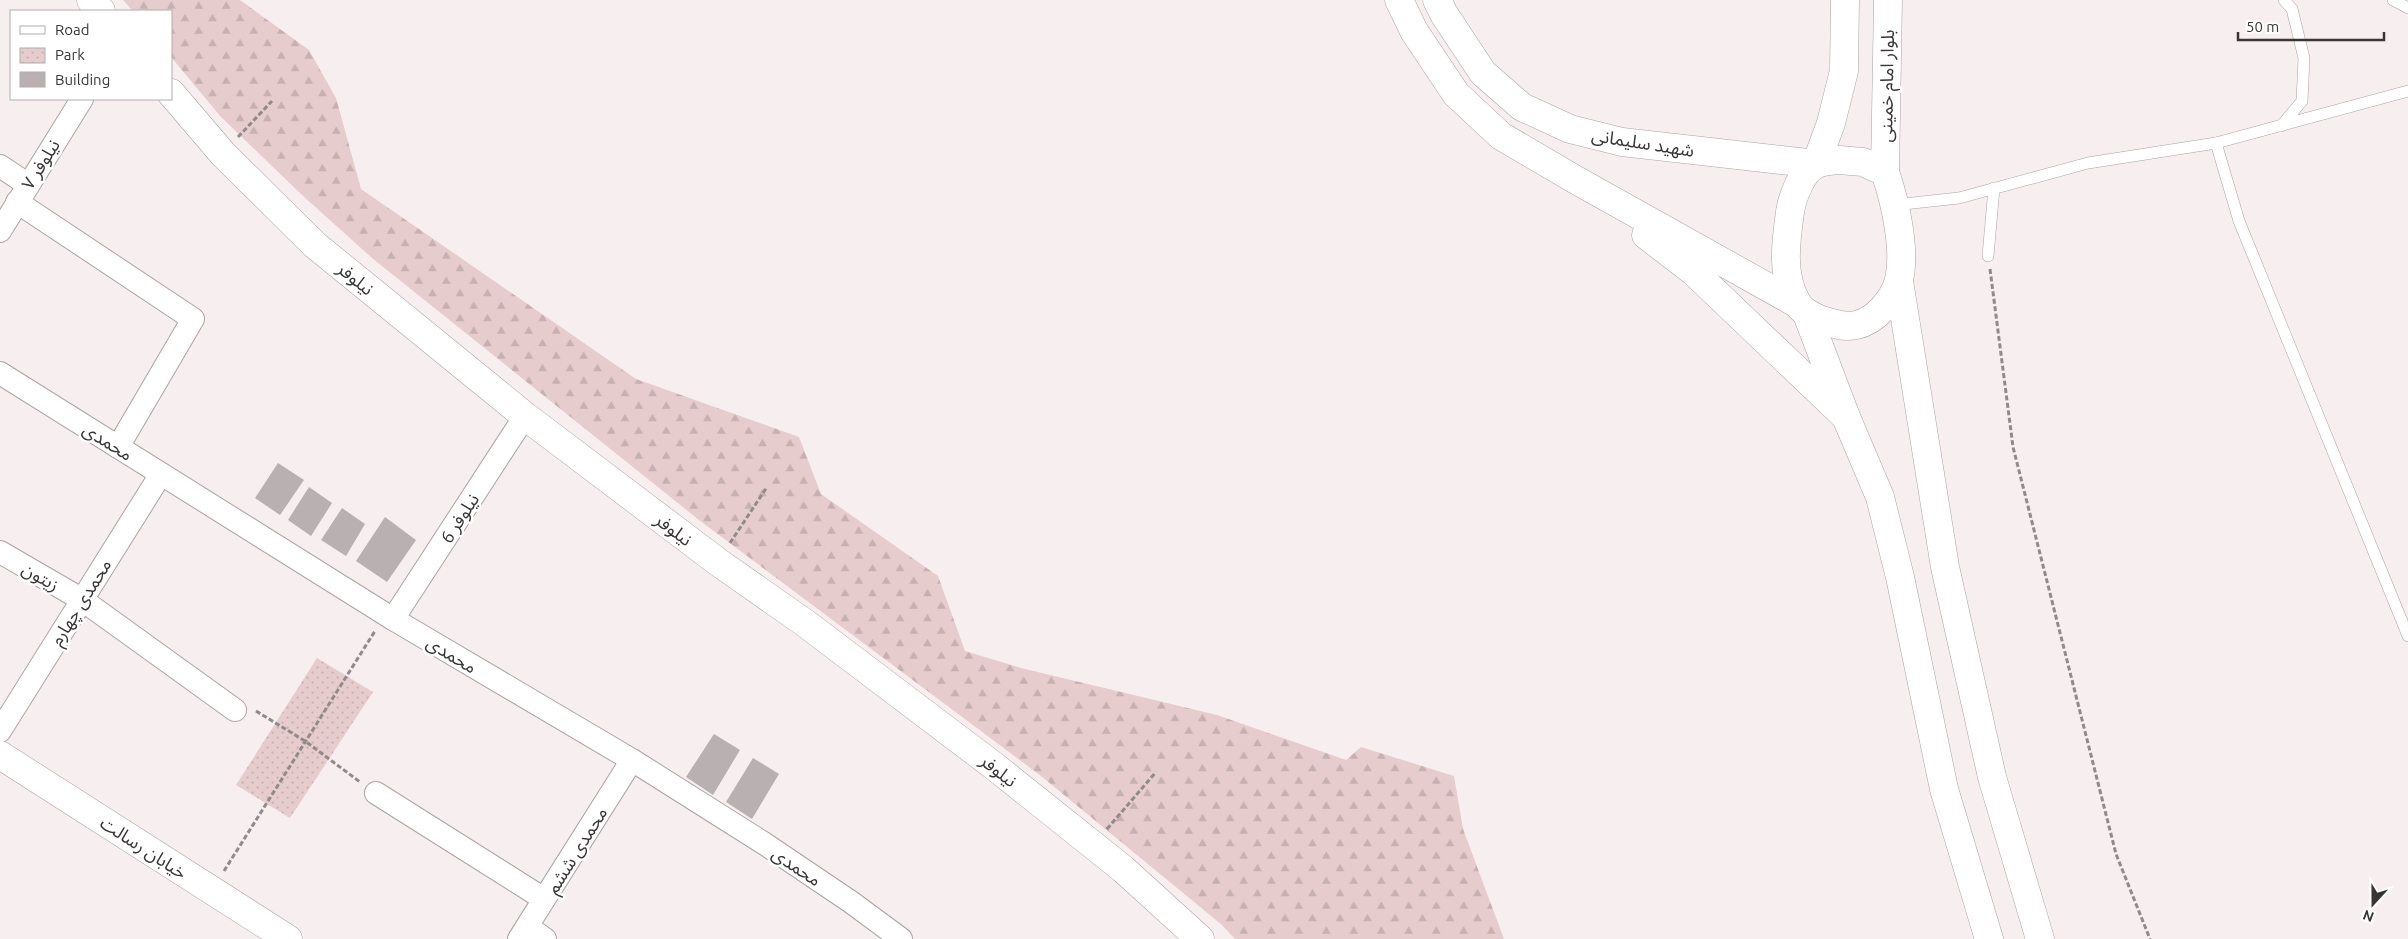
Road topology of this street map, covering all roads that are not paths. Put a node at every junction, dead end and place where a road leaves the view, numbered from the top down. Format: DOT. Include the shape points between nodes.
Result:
graph roads {
  1 [pos="90,0"];
  2 [pos="1399,0"];
  3 [pos="1437,0"];
  4 [pos="1845,0"];
  5 [pos="1888,0"];
  6 [pos="2284,0"];
  7 [pos="2393,0"];
  8 [pos="2408,8"];
  9 [pos="99,10"];
  10 [pos="2408,91"];
  11 [pos="172,94"];
  12 [pos="81,100"];
  13 [pos="2281,126"];
  14 [pos="2216,142"];
  15 [pos="1816,164"];
  16 [pos="0,166"];
  17 [pos="1885,172"];
  18 [pos="1576,180"];
  19 [pos="1994,188"];
  20 [pos="22,193"];
  21 [pos="1894,205"];
  22 [pos="0,231"];
  23 [pos="1988,256"];
  24 [pos="1898,280"];
  25 [pos="1802,308"];
  26 [pos="0,373"];
  27 [pos="525,416"];
  28 [pos="1846,417"];
  29 [pos="118,447"];
  30 [pos="161,474"];
  31 [pos="0,552"];
  32 [pos="81,599"];
  33 [pos="389,616"];
  34 [pos="2408,636"];
  35 [pos="235,710"];
  36 [pos="0,731"];
  37 [pos="0,755"];
  38 [pos="632,760"];
  39 [pos="376,794"];
  40 [pos="544,899"];
  41 [pos="530,935"];
  42 [pos="288,939"];
  43 [pos="900,939"];
  44 [pos="1200,939"];
  45 [pos="1989,939"];
  46 [pos="2040,939"];
  1 -- 9 [label="main road"];
  2 -- 18 [label="main road" via="1414,31 1456,94 1502,136"];
  3 -- 15 [label="main road, شهید سلیمانی" via="1483,73 1522,107 1570,129 1622,142"];
  4 -- 15 [label="main road" via="1844,71 1832,123"];
  5 -- 17 [label="main road, بلوار امام خمینی"];
  6 -- 13 [label="lane" via="2292,9 2304,58 2302,101"];
  7 -- 8 [label="lane"];
  10 -- 13 [label="lane"];
  11 -- 27 [label="main road, نیلوفر" via="224,154 315,245"];
  12 -- 20 [label="street, نیلوفر ۷"];
  13 -- 14 [label="lane"];
  14 -- 19 [label="lane" via="2088,163"];
  14 -- 34 [label="lane" via="2239,221"];
  15 -- 17 [label="main road" via="1855,161"];
  15 -- 25 [label="main road" via="1799,184 1792,199 1789,220 1786,265 1789,285"];
  16 -- 20 [label="street"];
  17 -- 21 [label="main road"];
  18 -- 25 [label="main road"];
  18 -- 28 [label="main road" via="1694,272"];
  19 -- 21 [label="lane" via="1959,198"];
  19 -- 23 [label="lane"];
  20 -- 22 [label="street, نیلوفر ۷"];
  20 -- 29 [label="street" via="193,318"];
  21 -- 24 [label="main road" via="1900,258"];
  24 -- 25 [label="main road" via="1879,313 1857,325 1835,325"];
  24 -- 46 [label="main road" via="1945,567 1992,777"];
  25 -- 28 [label="main road"];
  26 -- 29 [label="street, محمدی"];
  27 -- 33 [label="street, نیلوفر 6"];
  27 -- 44 [label="main road, نیلوفر" via="718,562 806,623 1094,845"];
  28 -- 45 [label="main road" via="1880,497 1944,789"];
  29 -- 30 [label="street, محمدی"];
  30 -- 32 [label="street, محمدی چهارم"];
  30 -- 33 [label="street, محمدی"];
  31 -- 32 [label="street, زیتون"];
  32 -- 35 [label="street, زیتون"];
  32 -- 36 [label="street, محمدی چهارم"];
  33 -- 38 [label="street, محمدی"];
  37 -- 42 [label="main road, خیابان رسالت"];
  38 -- 40 [label="street, محمدی ششم"];
  38 -- 43 [label="street, محمدی" via="780,855"];
  39 -- 40 [label="street"];
  40 -- 41 [label="street, محمدی ششم"];
}
